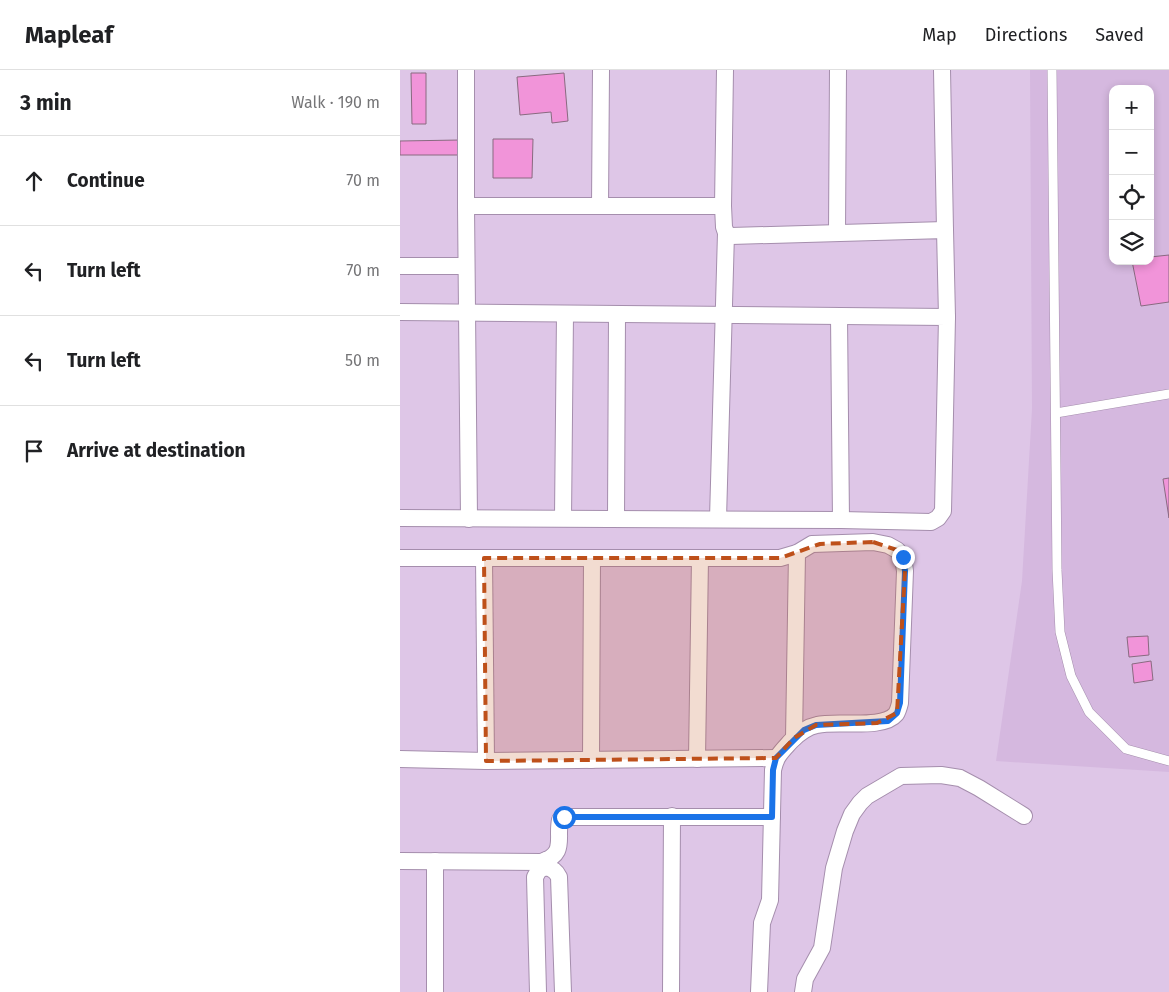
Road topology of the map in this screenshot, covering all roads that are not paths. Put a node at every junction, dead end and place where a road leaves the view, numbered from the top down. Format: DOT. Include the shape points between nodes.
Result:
graph roads {
  1 [pos="466,70"];
  2 [pos="601,70"];
  3 [pos="725,70"];
  4 [pos="838,70"];
  5 [pos="942,70"];
  6 [pos="1052,70"];
  7 [pos="466,206"];
  8 [pos="600,206"];
  9 [pos="723,206"];
  10 [pos="945,230"];
  11 [pos="837,232"];
  12 [pos="726,233"];
  13 [pos="400,266"];
  14 [pos="466,266"];
  15 [pos="400,312"];
  16 [pos="468,313"];
  17 [pos="566,314"];
  18 [pos="617,315"];
  19 [pos="725,316"];
  20 [pos="840,316"];
  21 [pos="947,317"];
  22 [pos="1169,394"];
  23 [pos="1056,414"];
  24 [pos="400,518"];
  25 [pos="563,518"];
  26 [pos="469,519"];
  27 [pos="616,519"];
  28 [pos="718,519"];
  29 [pos="841,520"];
  30 [pos="797,554"];
  31 [pos="400,558"];
  32 [pos="484,558"];
  33 [pos="592,558"];
  34 [pos="700,558"];
  35 [pos="794,738"];
  36 [pos="776,758"];
  37 [pos="400,759"];
  38 [pos="697,759"];
  39 [pos="591,760"];
  40 [pos="486,761"];
  41 [pos="1169,761"];
  42 [pos="672,816"];
  43 [pos="1024,816"];
  44 [pos="772,817"];
  45 [pos="400,861"];
  46 [pos="435,861"];
  47 [pos="546,864"];
  48 [pos="435,992"];
  49 [pos="538,992"];
  50 [pos="563,992"];
  51 [pos="671,992"];
  52 [pos="759,992"];
  53 [pos="803,992"];
  1 -- 7 [label="street"];
  2 -- 8 [label="street"];
  3 -- 9 [label="street"];
  4 -- 11 [label="street"];
  5 -- 10 [label="street"];
  6 -- 23 [label="lane"];
  7 -- 8 [label="street"];
  7 -- 14 [label="street"];
  8 -- 9 [label="street"];
  9 -- 12 [label="street"];
  10 -- 11 [label="street"];
  10 -- 21 [label="street"];
  11 -- 12 [label="street" via="731,236"];
  12 -- 19 [label="street"];
  13 -- 14 [label="street"];
  14 -- 16 [label="street"];
  15 -- 16 [label="street"];
  16 -- 17 [label="street"];
  16 -- 26 [label="street"];
  17 -- 18 [label="street"];
  17 -- 25 [label="street"];
  18 -- 19 [label="street"];
  18 -- 27 [label="street"];
  19 -- 20 [label="street"];
  19 -- 28 [label="street"];
  20 -- 21 [label="street"];
  20 -- 29 [label="street"];
  21 -- 29 [label="street" via="943,511 931,522"];
  22 -- 23 [label="lane"];
  23 -- 41 [label="lane" via="1060,632 1071,676 1089,712 1126,749"];
  24 -- 26 [label="street"];
  25 -- 26 [label="street"];
  25 -- 27 [label="street"];
  27 -- 28 [label="street"];
  28 -- 29 [label="street"];
  30 -- 34 [label="street" via="780,558"];
  30 -- 35 [label="street"];
  30 -- 35 [label="street" via="812,544 873,542 897,550 903,557 905,571 897,713 888,721 816,725"];
  31 -- 32 [label="street"];
  32 -- 33 [label="street"];
  32 -- 40 [label="street"];
  33 -- 34 [label="street"];
  33 -- 39 [label="street"];
  34 -- 38 [label="street"];
  35 -- 36 [label="street"];
  36 -- 38 [label="street"];
  36 -- 44 [label="street"];
  37 -- 40 [label="street"];
  38 -- 39 [label="street"];
  39 -- 40 [label="street"];
  42 -- 44 [label="street"];
  42 -- 47 [label="street" via="564,817 559,823 559,846"];
  42 -- 51 [label="street"];
  43 -- 53 [label="street" via="960,778 941,775 901,776 867,796 852,814 846,830 834,868 822,948 805,979"];
  44 -- 52 [label="street" via="770,900 762,923"];
  45 -- 46 [label="street"];
  46 -- 47 [label="street"];
  46 -- 48 [label="street"];
  47 -- 49 [label="street" via="536,877"];
  47 -- 50 [label="street" via="558,878"];
}
